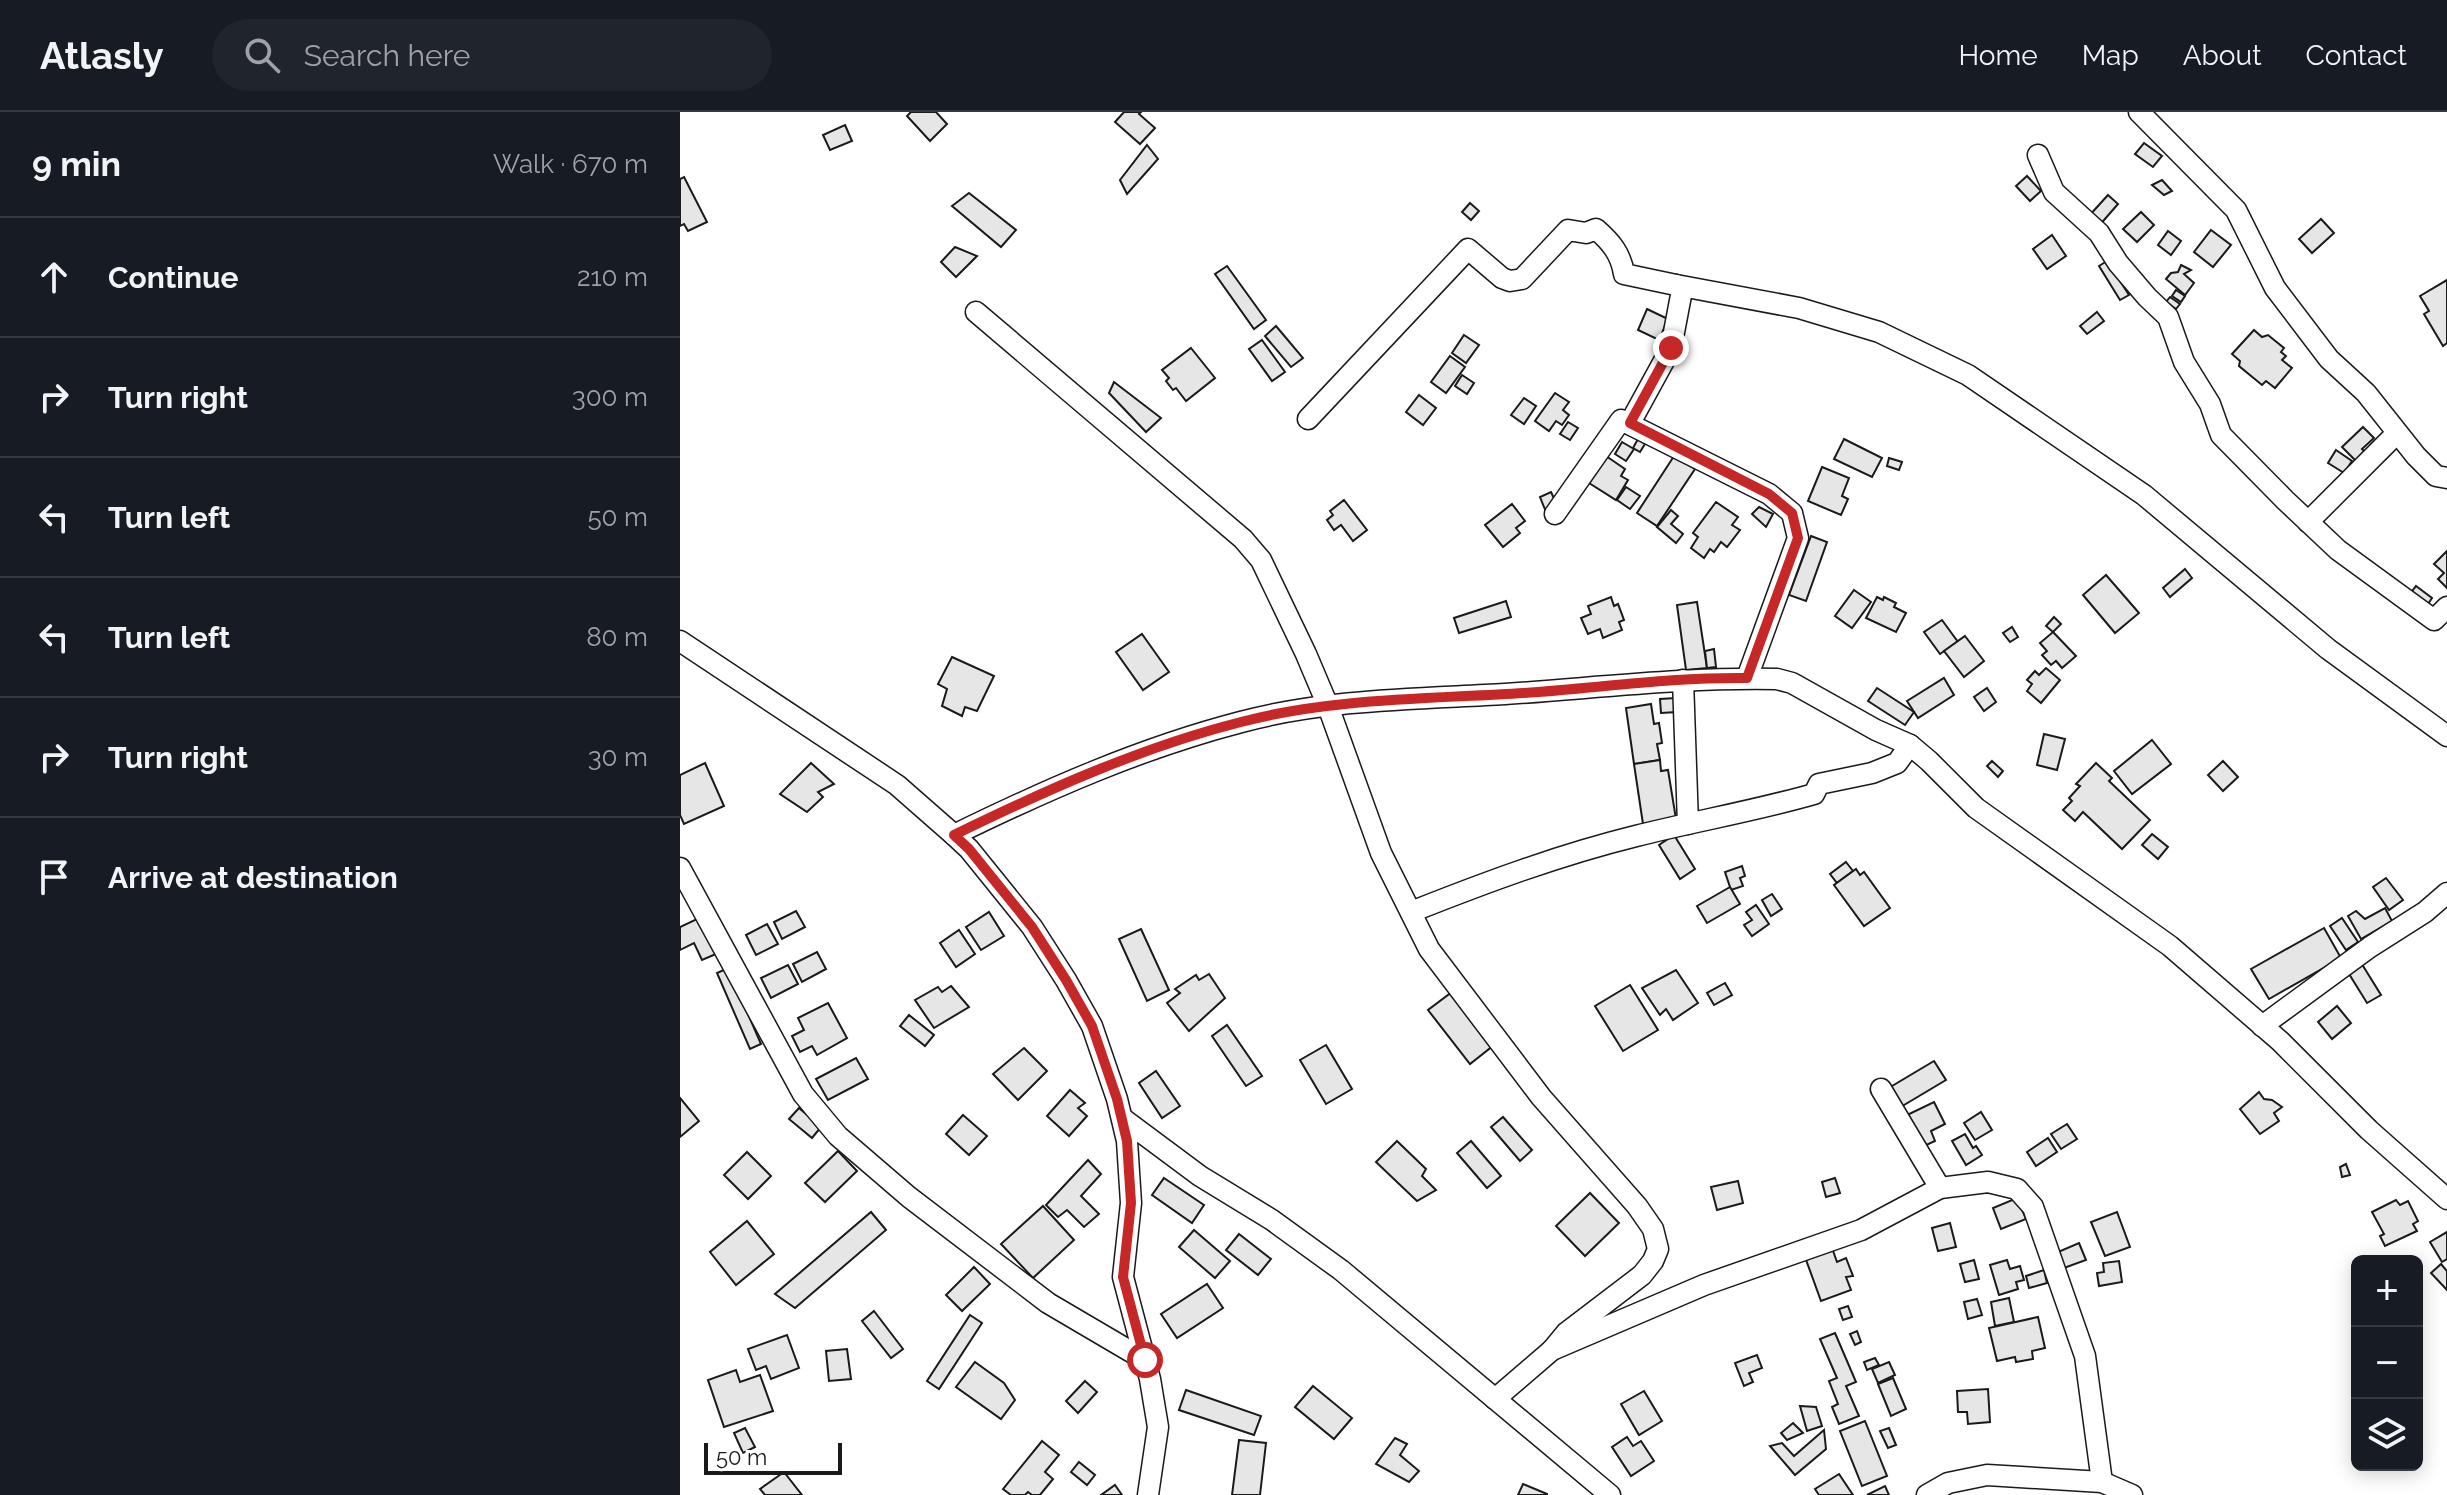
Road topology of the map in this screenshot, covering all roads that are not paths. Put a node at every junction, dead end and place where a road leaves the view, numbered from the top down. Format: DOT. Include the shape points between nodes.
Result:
graph roads {
  1 [pos="2139,112"];
  2 [pos="2038,155"];
  3 [pos="1676,285"];
  4 [pos="976,312"];
  5 [pos="1308,419"];
  6 [pos="1630,423"];
  7 [pos="2397,433"];
  8 [pos="2447,478"];
  9 [pos="1555,514"];
  10 [pos="2308,522"];
  11 [pos="2447,607"];
  12 [pos="680,641"];
  13 [pos="1747,678"];
  14 [pos="1683,680"];
  15 [pos="1328,706"];
  16 [pos="2447,736"];
  17 [pos="1910,745"];
  18 [pos="1688,824"];
  19 [pos="954,835"];
  20 [pos="680,868"];
  21 [pos="2447,893"];
  22 [pos="1411,912"];
  23 [pos="2262,1026"];
  24 [pos="1881,1089"];
  25 [pos="1122,1118"];
  26 [pos="1940,1188"];
  27 [pos="2447,1199"];
  28 [pos="1552,1350"];
  29 [pos="1145,1360"];
  30 [pos="1495,1399"];
  31 [pos="2102,1482"];
  32 [pos="1148,1495"];
  33 [pos="1610,1495"];
  34 [pos="1927,1495"];
  35 [pos="2132,1495"];
  1 -- 7 [label="street" via="2236,210 2275,288 2329,359 2366,393"];
  2 -- 10 [label="street" via="2054,192 2099,233 2118,263 2168,317 2221,435"];
  3 -- 5 [label="street" via="1624,274 1610,241 1596,229 1568,230 1522,279 1510,281 1468,249"];
  3 -- 6 [label="street" via="1682,290 1671,348"];
  3 -- 16 [label="street" via="1812,312 1879,332 1968,375 2144,495 2328,649"];
  4 -- 15 [label="street" via="1243,539 1261,560"];
  6 -- 9 [label="street" via="1621,420"];
  6 -- 13 [label="street" via="1769,494 1792,513 1798,538"];
  7 -- 8 [label="street" via="2436,476"];
  7 -- 10 [label="street"];
  10 -- 11 [label="street" via="2434,620"];
  12 -- 19 [label="street" via="897,785"];
  13 -- 14 [label="street"];
  13 -- 17 [label="street" via="1792,683"];
  14 -- 15 [label="street"];
  14 -- 18 [label="street"];
  15 -- 19 [label="street" via="1242,721 1135,756"];
  15 -- 22 [label="street" via="1381,853"];
  17 -- 18 [label="street" via="1897,763 1819,784 1814,794"];
  17 -- 23 [label="street" via="1976,808 2170,946"];
  18 -- 22 [label="street" via="1498,877"];
  19 -- 25 [label="street" via="1032,927 1066,980 1092,1026"];
  20 -- 29 [label="street" via="803,1094 838,1136 1048,1303"];
  21 -- 23 [label="street"];
  22 -- 28 [label="street" via="1429,949 1541,1097 1653,1229 1658,1249 1642,1275 1566,1333"];
  23 -- 27 [label="street"];
  24 -- 26 [label="street"];
  25 -- 29 [label="street" via="1131,1203 1123,1277"];
  25 -- 30 [label="street" via="1341,1270"];
  26 -- 28 [label="street" via="1861,1230 1704,1285"];
  26 -- 31 [label="street" via="1988,1182 2017,1189 2033,1207 2085,1356"];
  28 -- 30 [label="street"];
  29 -- 32 [label="street" via="1158,1427"];
  30 -- 33 [label="street"];
  31 -- 34 [label="street" via="1987,1475 1948,1483"];
  31 -- 35 [label="street"];
}
